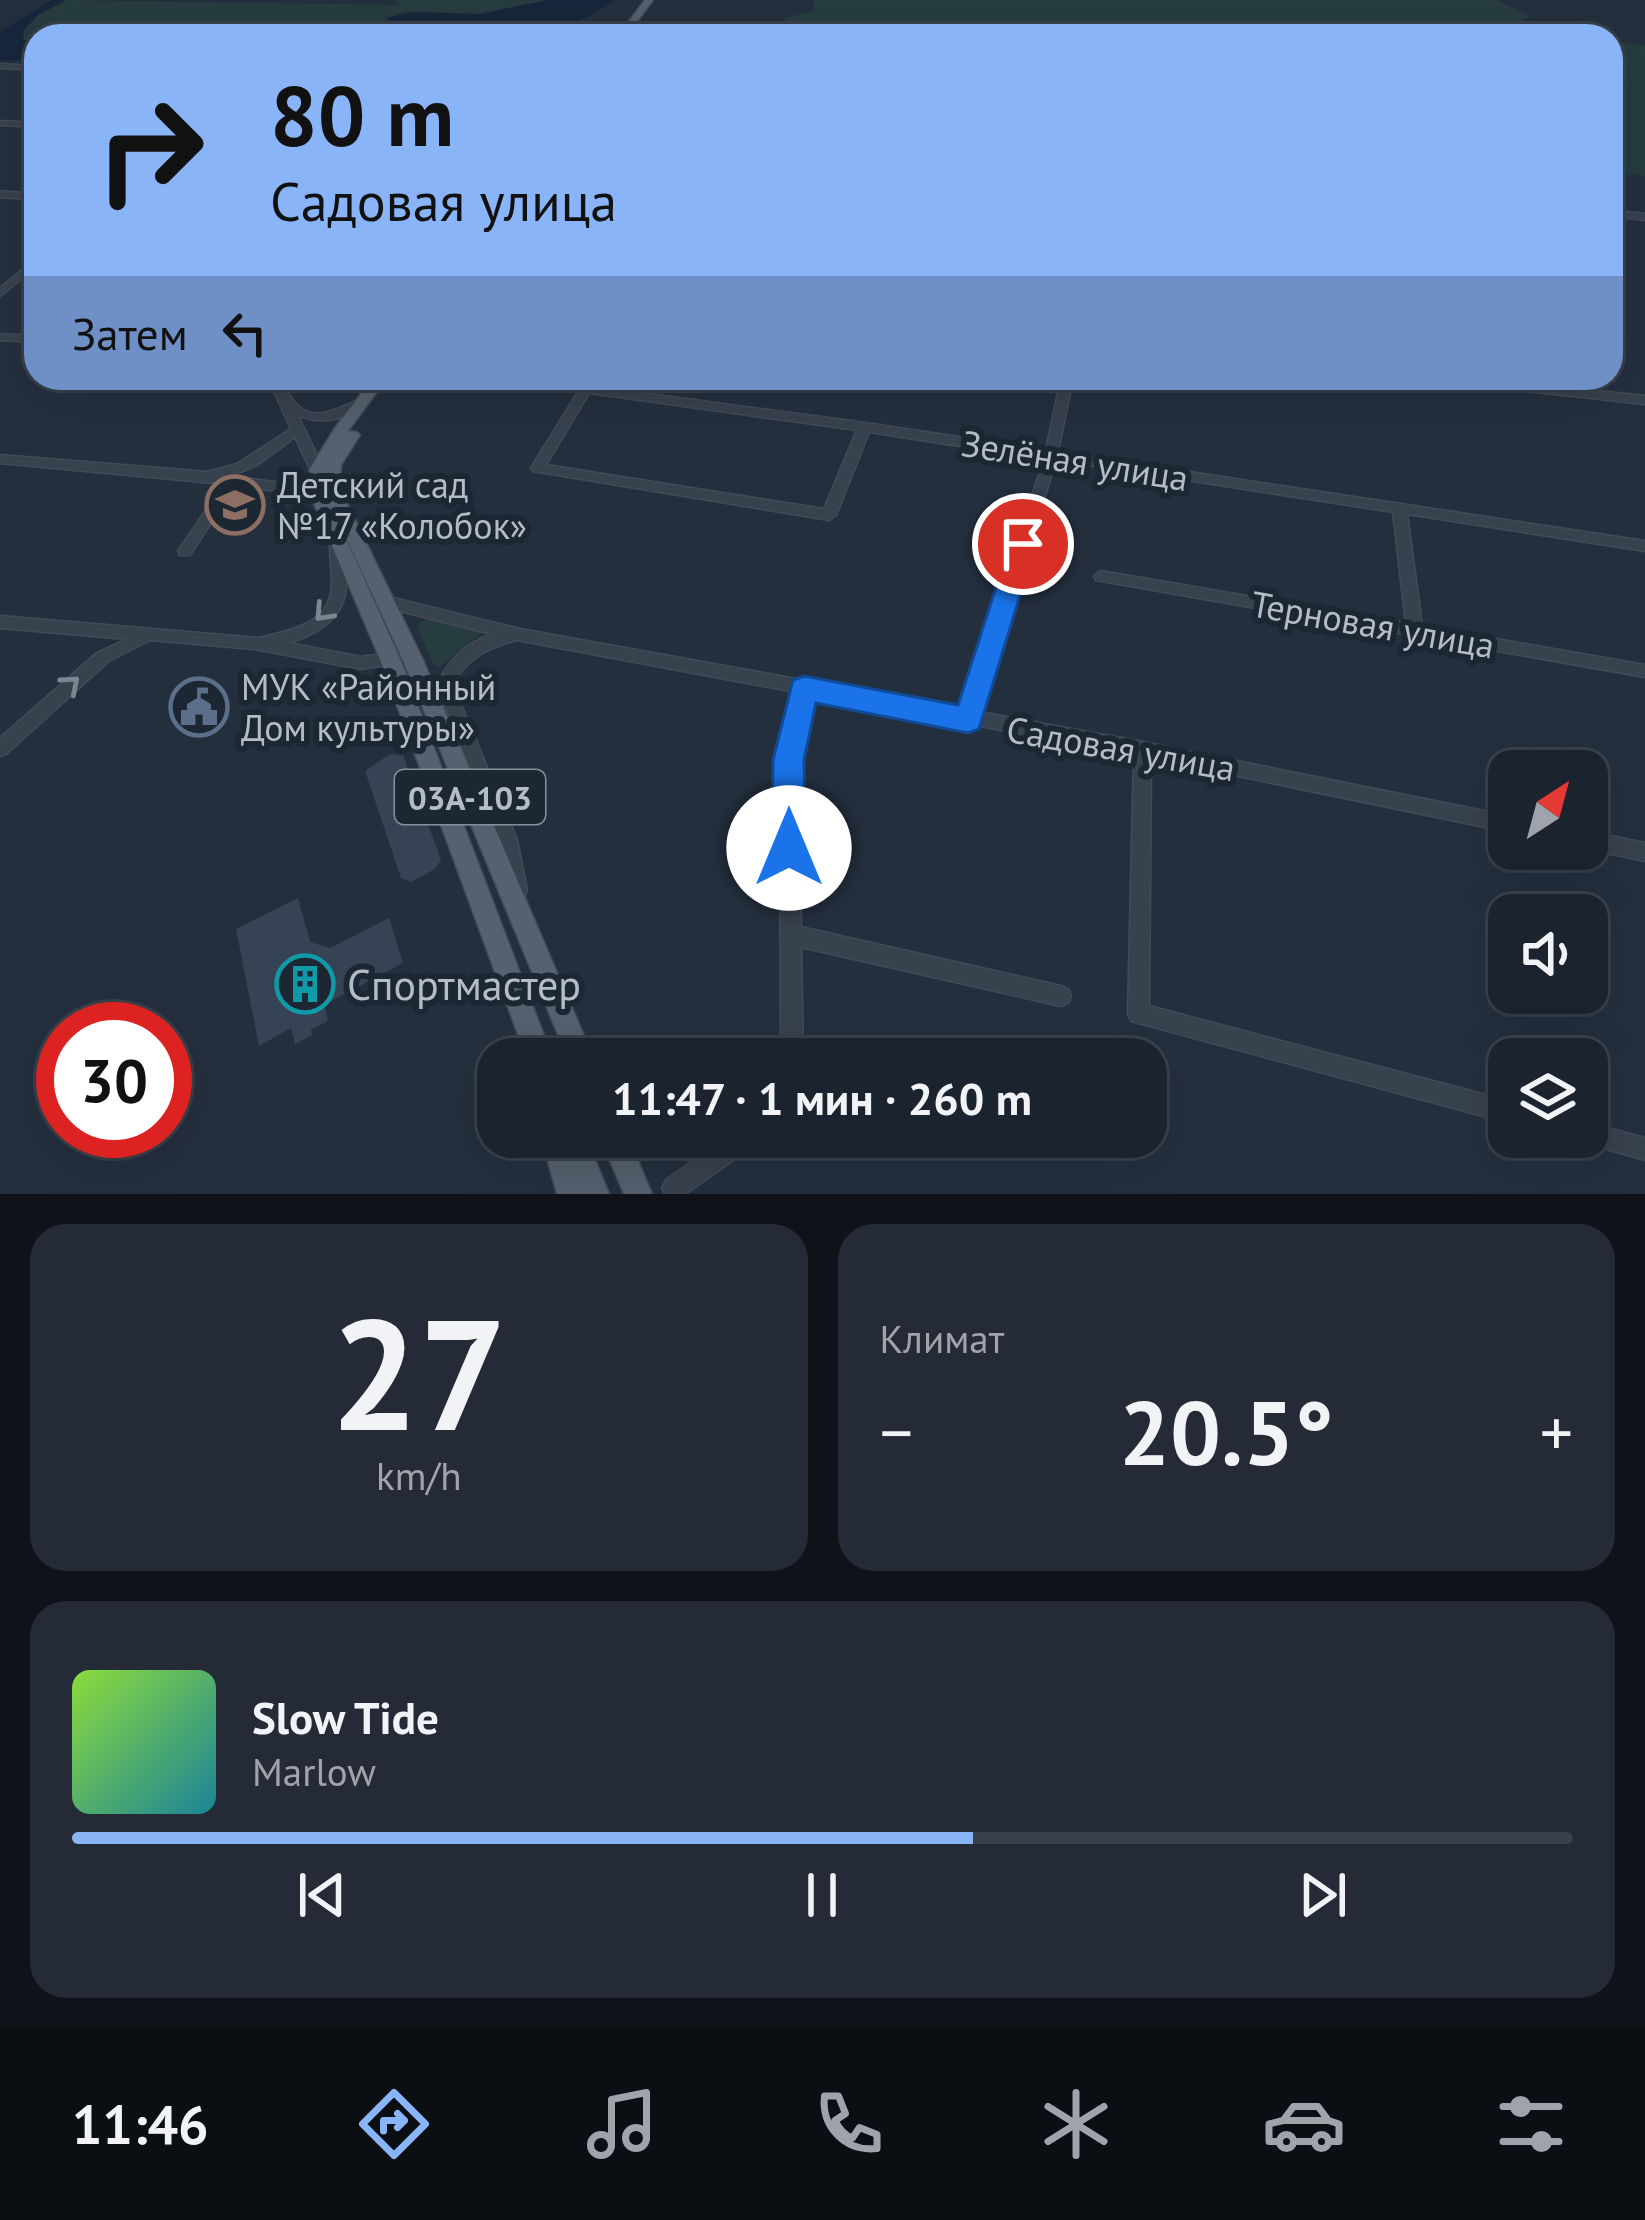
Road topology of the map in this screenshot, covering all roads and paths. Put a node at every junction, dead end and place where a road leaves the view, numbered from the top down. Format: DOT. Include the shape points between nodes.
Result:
graph roads {
  1 [pos="0,66"];
  2 [pos="22,68"];
  3 [pos="0,78"];
  4 [pos="24,273"];
  5 [pos="1,293"];
  6 [pos="280,390"];
  7 [pos="372,390"];
  8 [pos="385,390"];
  9 [pos="573,390"];
  10 [pos="1065,390"];
  11 [pos="1555,390"];
  12 [pos="584,392"];
  13 [pos="366,399"];
  14 [pos="1645,400"];
  15 [pos="287,404"];
  16 [pos="865,427"];
  17 [pos="298,430"];
  18 [pos="1051,457"];
  19 [pos="0,459"];
  20 [pos="317,470"];
  21 [pos="203,476"];
  22 [pos="231,483"];
  23 [pos="328,492"];
  24 [pos="1399,509"];
  25 [pos="337,542"];
  26 [pos="1645,546"];
  27 [pos="185,551"];
  28 [pos="1101,576"];
  29 [pos="385,602"];
  30 [pos="0,622"];
  31 [pos="1415,632"];
  32 [pos="520,634"];
  33 [pos="152,636"];
  34 [pos="254,644"];
  35 [pos="399,655"];
  36 [pos="1645,670"];
  37 [pos="804,688"];
  38 [pos="968,720"];
  39 [pos="0,749"];
  40 [pos="1144,749"];
  41 [pos="1488,820"];
  42 [pos="1608,846"];
  43 [pos="1643,855"];
  44 [pos="522,922"];
  45 [pos="790,935"];
  46 [pos="1061,996"];
  47 [pos="534,1038"];
  48 [pos="571,1038"];
  49 [pos="793,1038"];
  50 [pos="1488,1106"];
  51 [pos="1608,1139"];
  52 [pos="1645,1149"];
  53 [pos="561,1158"];
  54 [pos="580,1158"];
  55 [pos="623,1158"];
  56 [pos="717,1158"];
  57 [pos="674,1188"];
  58 [pos="572,1194"];
  59 [pos="595,1194"];
  60 [pos="638,1194"];
  1 -- 2 [label="street"];
  2 -- 3 [label="street"];
  4 -- 5 [label="street"];
  6 -- 15 [label="street"];
  7 -- 13 [label="main road"];
  8 -- 23 [label="main road" via="345,444"];
  9 -- 12 [label="street, Зелёная улица"];
  10 -- 18 [label="street"];
  11 -- 14 [label="street"];
  12 -- 16 [label="street, Зелёная улица"];
  12 -- 16 [label="street" via="538,468 829,515"];
  13 -- 15 [label="street" via="322,419"];
  13 -- 20 [label="main road"];
  15 -- 17 [label="street"];
  16 -- 18 [label="street, Зелёная улица"];
  17 -- 20 [label="street"];
  17 -- 21 [label="street" via="248,466"];
  18 -- 24 [label="street, Зелёная улица"];
  18 -- 38 [label="street"];
  19 -- 21 [label="street"];
  20 -- 23 [label="main road, 03А-103"];
  21 -- 22 [label="street"];
  22 -- 23 [label="street"];
  22 -- 27 [label="street"];
  23 -- 25 [label="main road, 03А-103"];
  23 -- 29 [label="main road, 03А-103"];
  24 -- 26 [label="street, Зелёная улица"];
  24 -- 31 [label="street"];
  25 -- 34 [label="street, one-way" via="332,609 297,636"];
  25 -- 35 [label="main road, 03А-103"];
  28 -- 31 [label="street, Терновая улица"];
  29 -- 32 [label="street, Садовая улица"];
  29 -- 35 [label="main road, 03А-103"];
  30 -- 33 [label="street"];
  31 -- 36 [label="street, Терновая улица"];
  32 -- 37 [label="street, Садовая улица"];
  32 -- 44 [label="street" via="458,660 445,685 508,840"];
  33 -- 34 [label="street"];
  39 -- 33 [label="street, one-way" via="103,657"];
  34 -- 35 [label="street" via="361,663"];
  35 -- 44 [label="main road, 03А-103"];
  35 -- 47 [label="main road, 03А-103"];
  37 -- 38 [label="street, Садовая улица"];
  37 -- 45 [label="street" via="789,760"];
  38 -- 40 [label="street, Садовая улица"];
  40 -- 41 [label="street, Садовая улица"];
  40 -- 50 [label="street" via="1138,1014"];
  42 -- 43 [label="street"];
  44 -- 48 [label="main road, 03А-103"];
  45 -- 46 [label="street"];
  45 -- 49 [label="street"];
  51 -- 52 [label="street"];
  53 -- 58 [label="main road"];
  54 -- 59 [label="main road"];
  55 -- 60 [label="main road"];
  56 -- 57 [label="street"];
}
